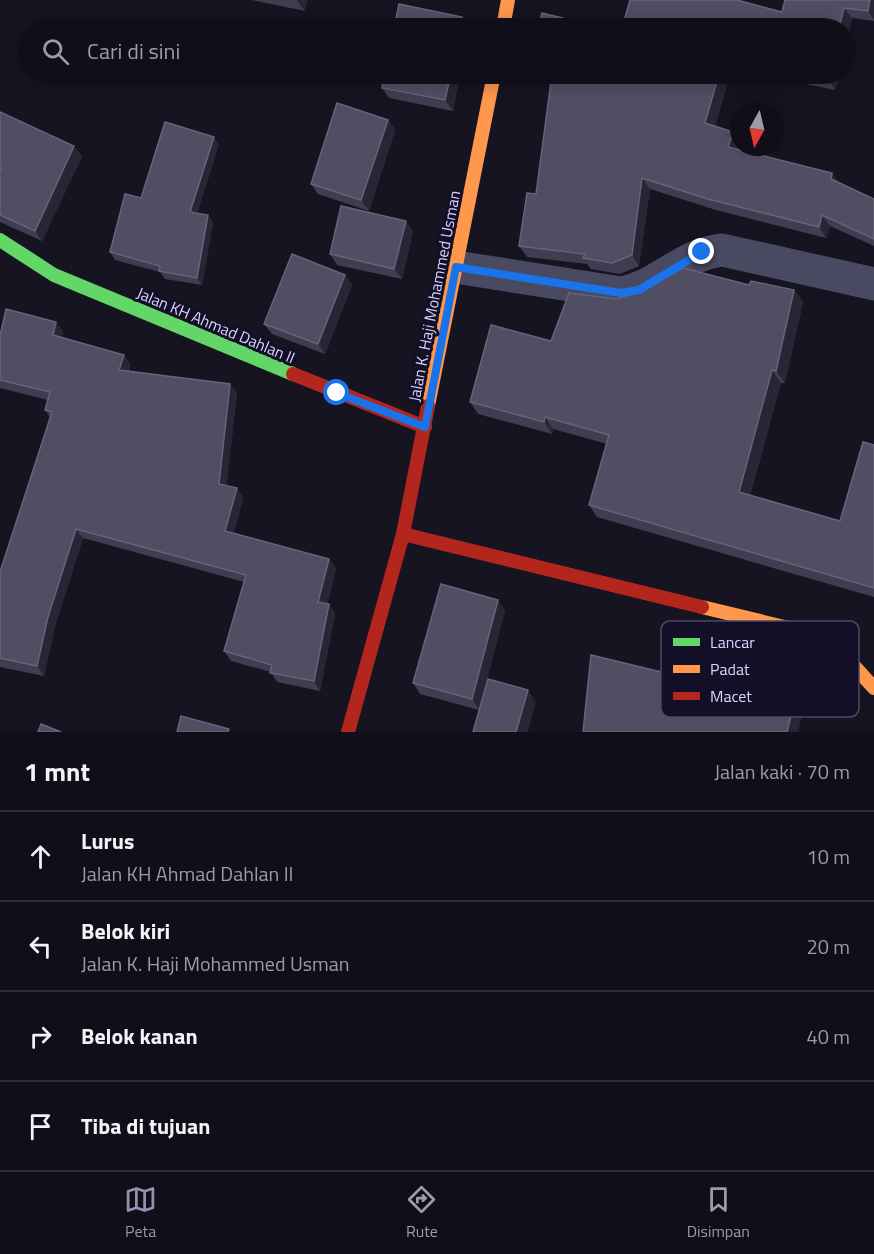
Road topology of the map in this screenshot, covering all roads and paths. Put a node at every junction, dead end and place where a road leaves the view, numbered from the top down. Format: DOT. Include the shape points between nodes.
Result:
graph roads {
  1 [pos="508,0"];
  2 [pos="505,18"];
  3 [pos="492,84"];
  4 [pos="0,240"];
  5 [pos="456,267"];
  6 [pos="874,284"];
  7 [pos="425,427"];
  8 [pos="403,534"];
  9 [pos="760,621"];
  10 [pos="859,672"];
  11 [pos="874,688"];
  12 [pos="348,732"];
  1 -- 2 [label="street"];
  3 -- 5 [label="street, Jalan K. Haji Mohammed Usman"];
  4 -- 7 [label="street, Jalan KH Ahmad Dahlan II" via="54,275"];
  5 -- 6 [label="street" via="621,293 639,290 702,252 722,250"];
  5 -- 7 [label="street, Jalan K. Haji Mohammed Usman"];
  7 -- 8 [label="street, Jalan K. Haji Mohammed Usman"];
  8 -- 9 [label="street"];
  8 -- 12 [label="street, Jalan K. Haji Mohammed Usman"];
  10 -- 11 [label="street"];
}
